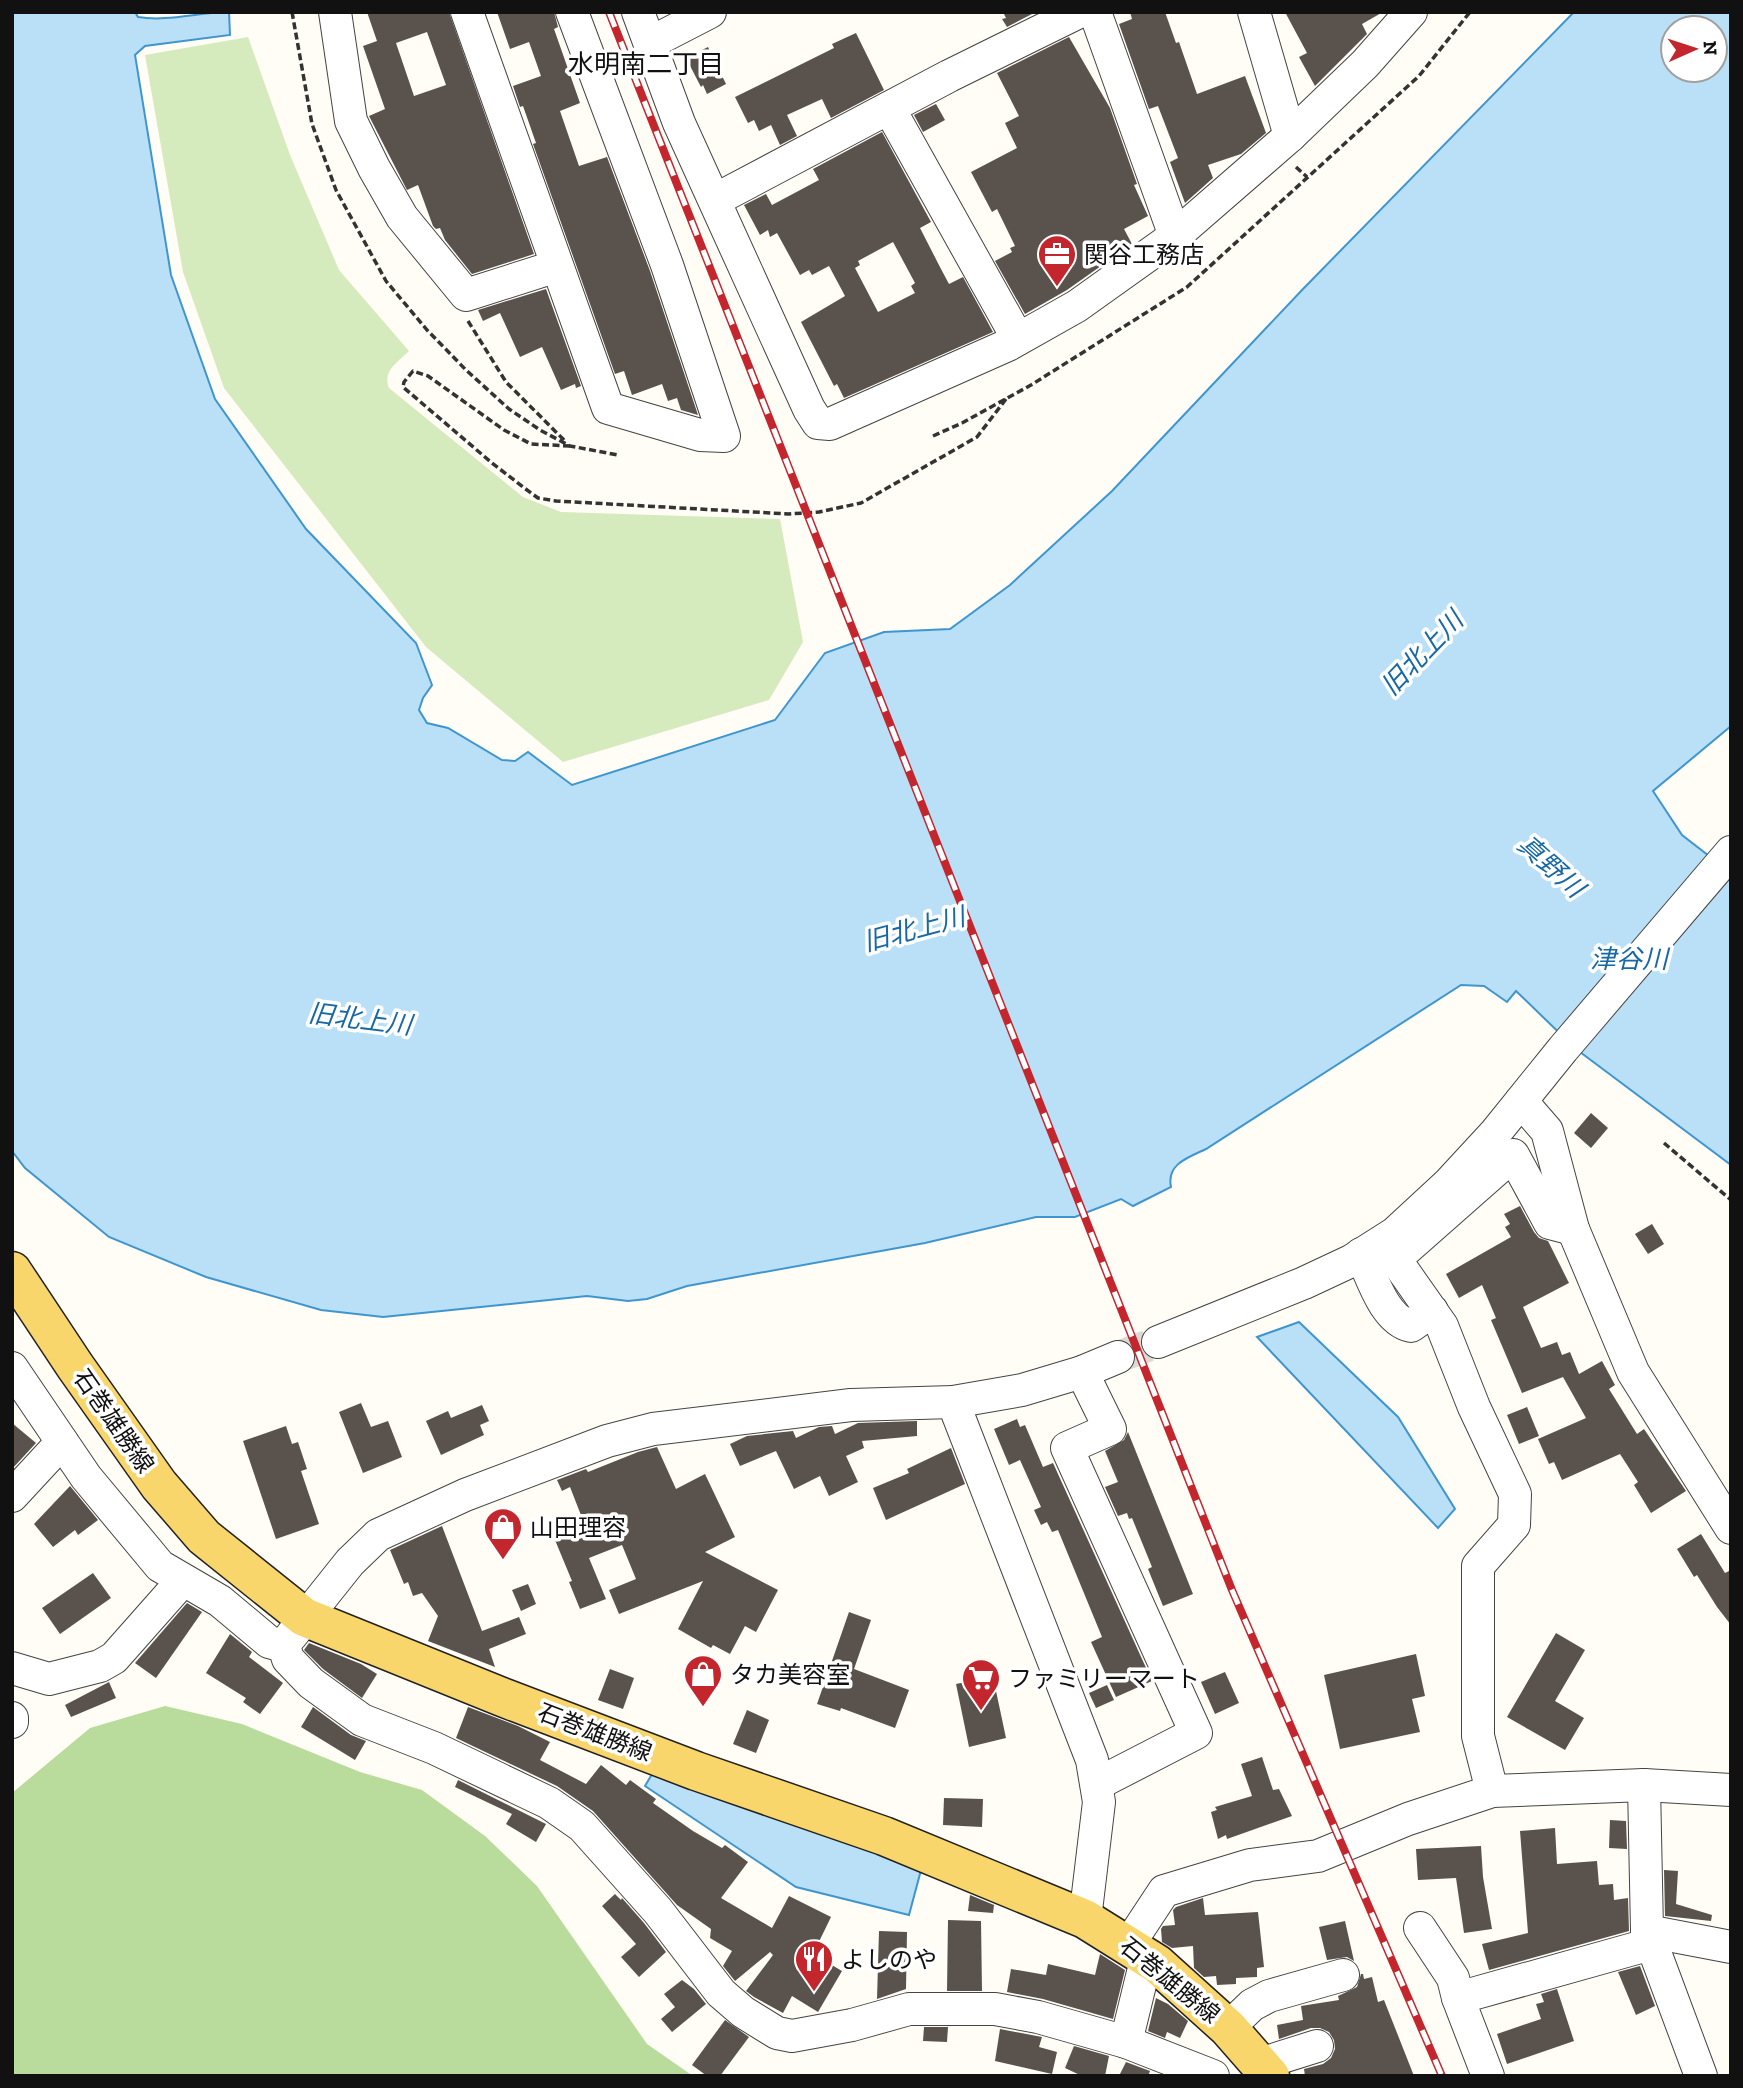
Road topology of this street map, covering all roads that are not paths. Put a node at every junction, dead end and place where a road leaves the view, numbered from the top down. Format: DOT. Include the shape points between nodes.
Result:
graph roads {
  1 [pos="335,12"];
  2 [pos="467,12"];
  3 [pos="572,12"];
  4 [pos="638,12"];
  5 [pos="709,12"];
  6 [pos="1096,12"];
  7 [pos="1254,12"];
  8 [pos="1411,12"];
  9 [pos="1059,17"];
  10 [pos="650,43"];
  11 [pos="889,108"];
  12 [pos="1290,136"];
  13 [pos="715,200"];
  14 [pos="1175,236"];
  15 [pos="557,266"];
  16 [pos="1018,339"];
  17 [pos="1728,855"];
  18 [pos="1521,1101"];
  19 [pos="1573,1229"];
  20 [pos="1361,1254"];
  21 [pos="12,1270"];
  22 [pos="1432,1311"];
  23 [pos="1158,1342"];
  24 [pos="1118,1357"];
  25 [pos="12,1368"];
  26 [pos="1082,1372"];
  27 [pos="953,1402"];
  28 [pos="62,1442"];
  29 [pos="12,1496"];
  30 [pos="1731,1528"];
  31 [pos="183,1580"];
  32 [pos="294,1632"];
  33 [pos="12,1668"];
  34 [pos="1097,1784"];
  35 [pos="1644,1785"];
  36 [pos="1731,1790"];
  37 [pos="1492,1791"];
  38 [pos="1085,1919"];
  39 [pos="1420,1928"];
  40 [pos="1649,1938"];
  41 [pos="1731,1947"];
  42 [pos="1138,1950"];
  43 [pos="1343,1975"];
  44 [pos="1458,1998"];
  45 [pos="1228,2028"];
  46 [pos="1126,2042"];
  47 [pos="1317,2046"];
  48 [pos="1265,2070"];
  49 [pos="1213,2076"];
  50 [pos="1488,2076"];
  51 [pos="1701,2076"];
  1 -- 15 [label="street" via="351,121 402,217 466,295"];
  2 -- 15 [label="street"];
  3 -- 15 [label="street" via="667,265 724,436 700,435 608,408"];
  4 -- 10 [label="street"];
  5 -- 10 [label="street"];
  6 -- 14 [label="street"];
  7 -- 12 [label="street"];
  8 -- 12 [label="street"];
  9 -- 11 [label="street"];
  10 -- 13 [label="street" via="679,123"];
  11 -- 13 [label="street"];
  11 -- 16 [label="street"];
  12 -- 14 [label="street"];
  13 -- 16 [label="street" via="818,423 830,424"];
  14 -- 16 [label="street" via="1077,306"];
  17 -- 18 [label="street"];
  18 -- 19 [label="street" via="1547,1131"];
  18 -- 20 [label="street" via="1448,1184 1395,1233"];
  19 -- 22 [label="street" via="1550,1223 1513,1155 1395,1259"];
  19 -- 30 [label="street" via="1633,1372"];
  20 -- 22 [label="street" via="1389,1311 1403,1324 1411,1326"];
  20 -- 23 [label="street" via="1304,1283"];
  21 -- 32 [label="main road, 石巻雄勝線" via="159,1485"];
  22 -- 37 [label="street" via="1515,1494 1514,1525 1478,1566 1478,1736"];
  24 -- 26 [label="street"];
  25 -- 28 [label="street"];
  26 -- 27 [label="street" via="1022,1390"];
  26 -- 34 [label="street" via="1110,1429 1067,1448 1196,1733"];
  27 -- 32 [label="street" via="851,1405 664,1427 607,1441 466,1495 378,1535"];
  27 -- 34 [label="street" via="1092,1760"];
  28 -- 29 [label="street"];
  28 -- 31 [label="street" via="155,1560"];
  31 -- 32 [label="street" via="220,1601 269,1642"];
  31 -- 33 [label="street" via="114,1658 100,1666 49,1679"];
  32 -- 38 [label="main road, 石巻雄勝線" via="502,1697 884,1836"];
  32 -- 46 [label="street" via="288,1659 311,1683 362,1720 434,1748 549,1803 582,1826 658,1911 721,1993 776,2033 792,2036 840,2028 909,2009 995,2010"];
  34 -- 38 [label="street" via="1099,1802"];
  35 -- 36 [label="street"];
  35 -- 37 [label="street"];
  35 -- 40 [label="street"];
  37 -- 42 [label="street" via="1318,1856 1250,1865 1164,1891"];
  38 -- 42 [label="main road, 石巻雄勝線"];
  39 -- 44 [label="street" via="1453,1978"];
  40 -- 41 [label="street"];
  40 -- 44 [label="street"];
  40 -- 51 [label="street"];
  42 -- 45 [label="main road, 石巻雄勝線"];
  42 -- 46 [label="street"];
  43 -- 45 [label="street" via="1269,1996"];
  44 -- 50 [label="street"];
  45 -- 48 [label="main road, 石巻雄勝線"];
  46 -- 49 [label="street"];
  47 -- 48 [label="street"];
}
